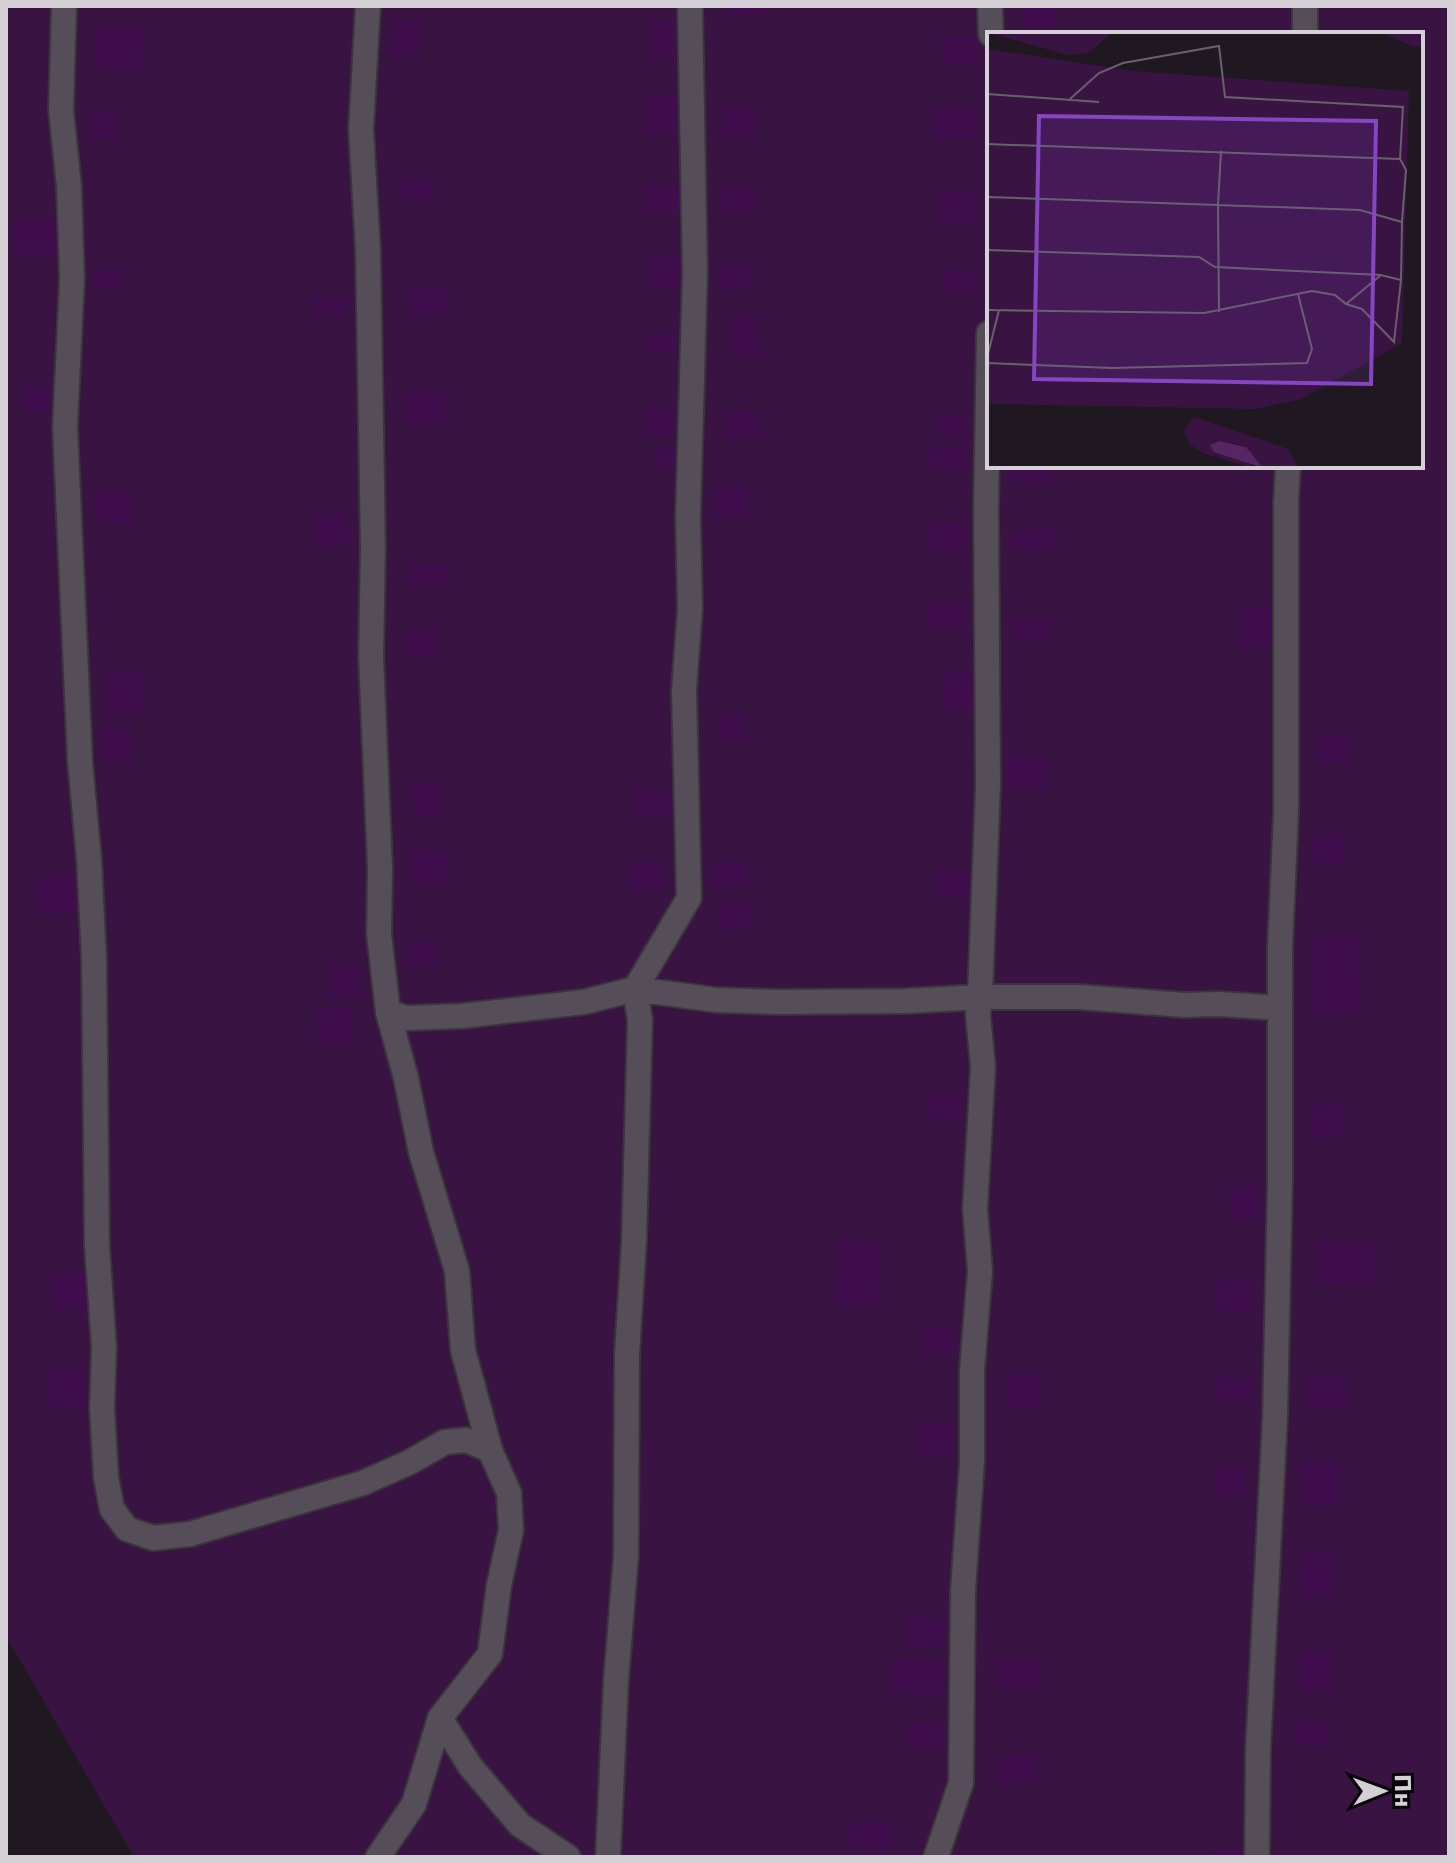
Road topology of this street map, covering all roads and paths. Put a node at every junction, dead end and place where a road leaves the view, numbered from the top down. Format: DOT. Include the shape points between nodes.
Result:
graph roads {
  1 [pos="64,6"];
  2 [pos="368,6"];
  3 [pos="690,6"];
  4 [pos="990,6"];
  5 [pos="1305,6"];
  6 [pos="991,32"];
  7 [pos="1305,32"];
  8 [pos="987,449"];
  9 [pos="1288,468"];
  10 [pos="635,989"];
  11 [pos="980,997"];
  12 [pos="1279,1008"];
  13 [pos="388,1012"];
  14 [pos="490,1450"];
  15 [pos="440,1718"];
  16 [pos="378,1857"];
  17 [pos="568,1857"];
  18 [pos="608,1857"];
  19 [pos="936,1857"];
  20 [pos="1257,1857"];
  1 -- 14 [label="street" via="61,110 72,279 65,427 94,959 102,1408 112,1509 127,1529 153,1538 190,1534 363,1483 445,1442 466,1440"];
  2 -- 13 [label="street" via="361,129 368,267 371,656 379,934"];
  3 -- 10 [label="street" via="695,272 684,690 689,898"];
  4 -- 6 [label="street"];
  5 -- 7 [label="street"];
  8 -- 11 [label="street" via="988,785"];
  9 -- 12 [label="street"];
  10 -- 11 [label="street" via="779,1002"];
  10 -- 13 [label="street" via="584,1002 462,1016 406,1018"];
  10 -- 18 [label="street" via="640,1020 627,1354 626,1556"];
  11 -- 12 [label="street"];
  11 -- 19 [label="street" via="983,1067 975,1209 980,1271 963,1590 961,1783"];
  12 -- 20 [label="street" via="1275,1403"];
  13 -- 14 [label="street" via="421,1152 457,1271 463,1350"];
  14 -- 15 [label="street" via="509,1493 511,1530 490,1654"];
  15 -- 16 [label="street" via="414,1804"];
  15 -- 17 [label="street" via="470,1766 520,1825"];
}
